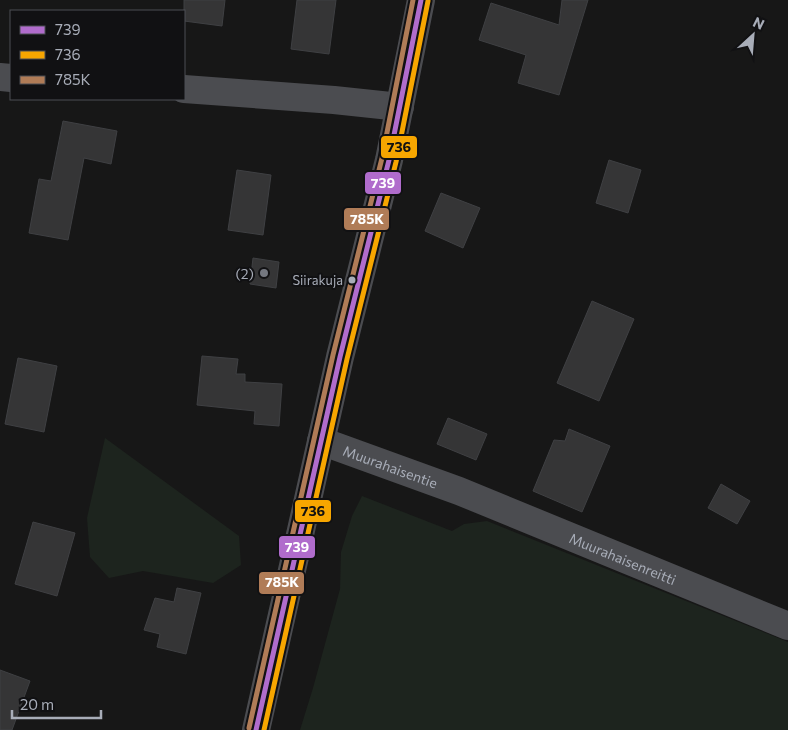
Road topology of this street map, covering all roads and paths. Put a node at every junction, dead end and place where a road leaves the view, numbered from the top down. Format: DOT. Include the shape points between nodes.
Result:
graph roads {
  1 [pos="420,0"];
  2 [pos="185,89"];
  3 [pos="400,107"];
  4 [pos="322,441"];
  5 [pos="459,491"];
  6 [pos="788,626"];
  7 [pos="256,730"];
  1 -- 3 [label="street"];
  2 -- 3 [label="street"];
  3 -- 4 [label="street"];
  4 -- 5 [label="street, Muurahaisentie"];
  4 -- 7 [label="street"];
  5 -- 6 [label="street, Muurahaisenreitti"];
}
